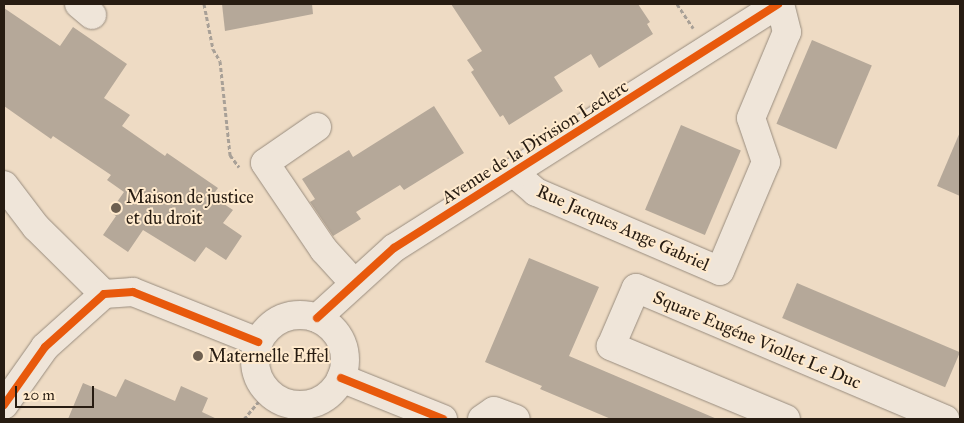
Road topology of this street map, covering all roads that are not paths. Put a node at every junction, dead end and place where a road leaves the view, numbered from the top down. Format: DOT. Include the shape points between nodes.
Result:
graph roads {
  1 [pos="779,4"];
  2 [pos="317,127"];
  3 [pos="514,173"];
  4 [pos="4,185"];
  5 [pos="354,283"];
  6 [pos="104,294"];
  7 [pos="317,318"];
  8 [pos="258,342"];
  9 [pos="342,378"];
  10 [pos="4,405"];
  11 [pos="289,412"];
  12 [pos="938,418"];
  13 [pos="443,419"];
  14 [pos="482,419"];
  15 [pos="516,419"];
  16 [pos="786,419"];
  1 -- 3 [label="street, Avenue de la Division Leclerc"];
  1 -- 3 [label="street, Rue Jacques Ange Gabriel" via="787,32 751,118 766,162 720,271 536,192"];
  2 -- 5 [label="street" via="265,163 324,250"];
  3 -- 5 [label="street, Avenue de la Division Leclerc" via="394,248"];
  4 -- 6 [label="street" via="36,227"];
  5 -- 7 [label="street, Avenue de la Division Leclerc"];
  6 -- 8 [label="street" via="133,292"];
  6 -- 10 [label="street" via="45,346"];
  7 -- 8 [label="street" via="289,316 276,321"];
  7 -- 9 [label="street" via="339,336 345,364"];
  8 -- 11 [label="street" via="254,356 260,382"];
  9 -- 11 [label="street" via="321,400"];
  9 -- 13 [label="street"];
  12 -- 16 [label="street, Square Eugéne Viollet Le Duc" via="636,288 611,346"];
  14 -- 15 [label="street" via="494,411"];
}
